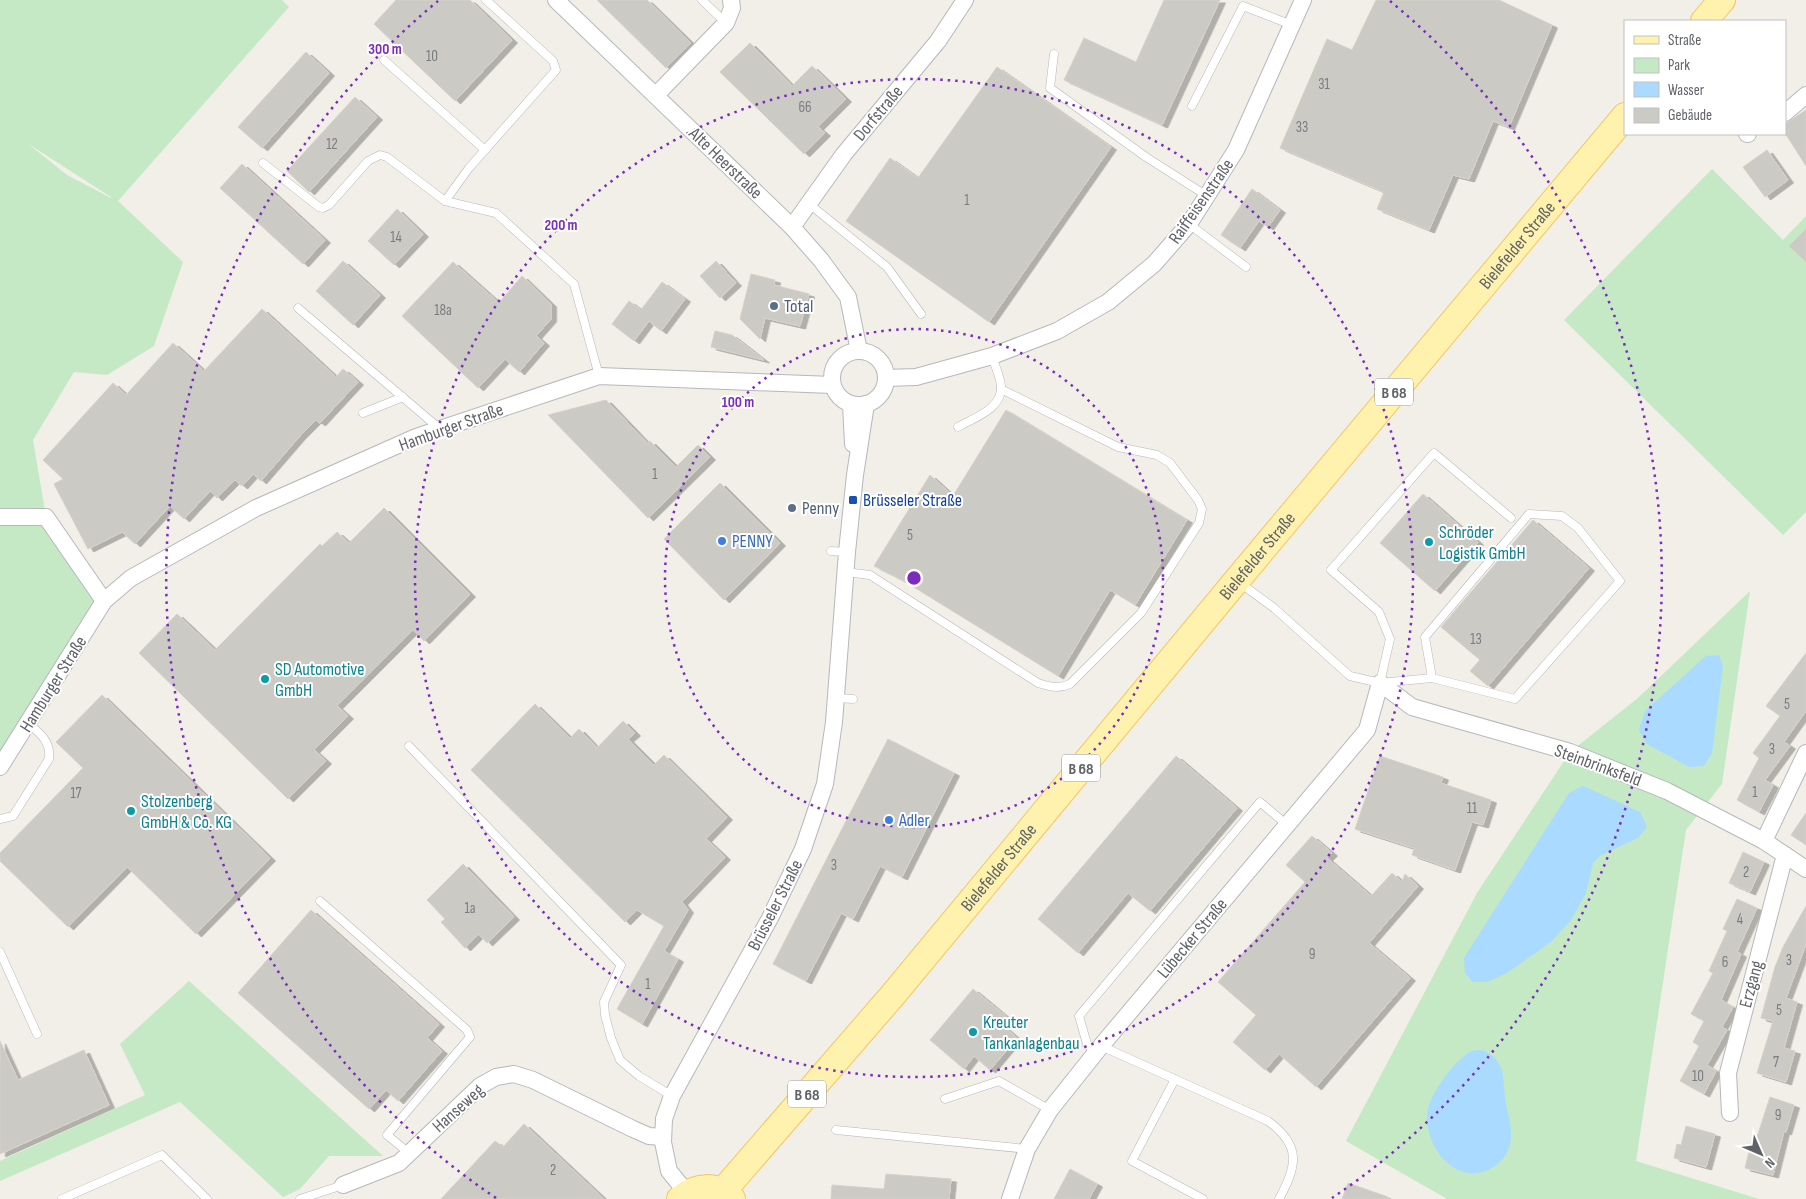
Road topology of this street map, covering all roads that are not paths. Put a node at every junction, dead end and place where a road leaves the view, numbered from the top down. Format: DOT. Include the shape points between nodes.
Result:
graph roads {
  1 [pos="486,0"];
  2 [pos="556,0"];
  3 [pos="702,0"];
  4 [pos="731,0"];
  5 [pos="965,0"];
  6 [pos="1303,0"];
  7 [pos="1722,0"];
  8 [pos="1705,20"];
  9 [pos="726,23"];
  10 [pos="1292,25"];
  11 [pos="1054,54"];
  12 [pos="384,60"];
  13 [pos="656,95"];
  14 [pos="1806,95"];
  15 [pos="1192,106"];
  16 [pos="1786,112"];
  17 [pos="1624,117"];
  18 [pos="485,150"];
  19 [pos="263,163"];
  20 [pos="1207,196"];
  21 [pos="445,201"];
  22 [pos="808,202"];
  23 [pos="1190,224"];
  24 [pos="792,226"];
  25 [pos="1246,267"];
  26 [pos="298,308"];
  27 [pos="921,314"];
  28 [pos="859,351"];
  29 [pos="992,356"];
  30 [pos="598,376"];
  31 [pos="886,378"];
  32 [pos="832,385"];
  33 [pos="1001,389"];
  34 [pos="403,397"];
  35 [pos="858,404"];
  36 [pos="364,413"];
  37 [pos="958,427"];
  38 [pos="440,429"];
  39 [pos="0,516"];
  40 [pos="1511,518"];
  41 [pos="846,572"];
  42 [pos="1237,580"];
  43 [pos="104,601"];
  44 [pos="1432,678"];
  45 [pos="1380,683"];
  46 [pos="836,698"];
  47 [pos="853,699"];
  48 [pos="29,724"];
  49 [pos="409,746"];
  50 [pos="1806,753"];
  51 [pos="0,767"];
  52 [pos="0,819"];
  53 [pos="1287,825"];
  54 [pos="1764,841"];
  55 [pos="1785,855"];
  56 [pos="1806,869"];
  57 [pos="320,901"];
  58 [pos="0,952"];
  59 [pos="37,1034"];
  60 [pos="1099,1049"];
  61 [pos="1175,1079"];
  62 [pos="672,1096"];
  63 [pos="945,1099"];
  64 [pos="1050,1110"];
  65 [pos="1730,1114"];
  66 [pos="836,1130"];
  67 [pos="663,1137"];
  68 [pos="1028,1149"];
  69 [pos="409,1153"];
  70 [pos="344,1185"];
  71 [pos="683,1196"];
  72 [pos="732,1197"];
  73 [pos="62,1199"];
  74 [pos="206,1199"];
  75 [pos="300,1199"];
  76 [pos="1010,1199"];
  77 [pos="1203,1199"];
  78 [pos="1279,1199"];
  1 -- 18 [label="lane" via="553,61 556,70"];
  2 -- 13 [label="street, Alte Heerstraße"];
  3 -- 9 [label="lane"];
  4 -- 9 [label="street" via="732,8"];
  5 -- 22 [label="street, Dorfstraße" via="938,41"];
  6 -- 10 [label="street, Raiffeisenstraße"];
  7 -- 8 [label="main road"];
  9 -- 13 [label="street"];
  10 -- 15 [label="lane" via="1243,6"];
  10 -- 20 [label="street, Raiffeisenstraße" via="1236,150"];
  11 -- 20 [label="lane" via="1050,88"];
  12 -- 18 [label="lane"];
  13 -- 24 [label="street, Alte Heerstraße"];
  14 -- 16 [label="street"];
  17 -- 42 [label="main road, Bielefelder Straße / B 68"];
  18 -- 21 [label="lane"];
  19 -- 21 [label="lane" via="319,208 329,205 368,161 380,155"];
  20 -- 23 [label="street, Raiffeisenstraße"];
  21 -- 30 [label="lane" via="496,213 574,284"];
  22 -- 24 [label="street, Dorfstraße"];
  22 -- 27 [label="lane" via="887,267"];
  23 -- 25 [label="lane"];
  23 -- 29 [label="street, Raiffeisenstraße" via="1154,264 1108,302 1057,331"];
  24 -- 28 [label="street, Alte Heerstraße" via="848,297"];
  26 -- 34 [label="lane"];
  28 -- 31 [label="street" via="875,356 885,369"];
  28 -- 32 [label="street" via="837,361"];
  29 -- 31 [label="street, Raiffeisenstraße" via="916,377"];
  29 -- 33 [label="lane"];
  30 -- 32 [label="street, Hamburger Straße"];
  30 -- 38 [label="street, Hamburger Straße"];
  31 -- 35 [label="street" via="885,387 874,400"];
  32 -- 35 [label="street" via="842,400"];
  33 -- 37 [label="lane" via="991,408"];
  33 -- 41 [label="lane" via="1118,447 1157,455 1170,463 1198,500 1202,509 1199,523 1141,613 1070,684 1062,688 1038,683 870,575"];
  34 -- 36 [label="lane"];
  34 -- 38 [label="lane"];
  35 -- 41 [label="street, Brüsseler Straße" via="855,475 839,551"];
  38 -- 43 [label="street, Hamburger Straße" via="256,508 131,578"];
  39 -- 43 [label="street" via="46,517"];
  40 -- 45 [label="lane" via="1434,453 1331,570 1379,612 1390,639"];
  41 -- 46 [label="street, Brüsseler Straße"];
  42 -- 45 [label="lane" via="1274,608 1350,676"];
  42 -- 72 [label="main road, Bielefelder Straße / B 68" via="892,996"];
  43 -- 48 [label="street, Hamburger Straße"];
  44 -- 44 [label="lane" via="1515,700 1620,581 1578,528 1562,516 1529,514 1425,637"];
  44 -- 45 [label="lane"];
  45 -- 53 [label="street, Lübecker Straße" via="1367,730"];
  45 -- 54 [label="street, Steinbrinksfeld" via="1412,707 1570,752 1667,791"];
  46 -- 47 [label="lane"];
  46 -- 62 [label="street, Brüsseler Straße" via="825,784 803,849 770,918"];
  48 -- 51 [label="street, Hamburger Straße"];
  48 -- 52 [label="lane" via="44,736 50,751 48,759 13,816"];
  49 -- 62 [label="lane" via="621,965 604,1002 611,1038 620,1060"];
  50 -- 54 [label="street"];
  53 -- 60 [label="street, Lübecker Straße"];
  53 -- 60 [label="lane" via="1260,802 1079,1016 1087,1044"];
  54 -- 55 [label="street, Steinbrinksfeld"];
  55 -- 56 [label="street, Steinbrinksfeld"];
  55 -- 65 [label="street, Erzgang" via="1728,1073"];
  57 -- 69 [label="lane" via="467,1030 470,1037 387,1135"];
  58 -- 59 [label="lane"];
  60 -- 61 [label="lane"];
  60 -- 64 [label="street, Lübecker Straße"];
  61 -- 77 [label="lane" via="1132,1161"];
  61 -- 78 [label="lane" via="1281,1130 1290,1144 1294,1160 1291,1177"];
  62 -- 67 [label="street, Brüsseler Straße" via="664,1119"];
  63 -- 64 [label="lane" via="999,1081"];
  64 -- 68 [label="street, Lübecker Straße"];
  66 -- 68 [label="lane"];
  67 -- 69 [label="street, Hanseweg" via="649,1136 514,1074 496,1077 480,1086"];
  67 -- 71 [label="street, Brüsseler Straße" via="669,1171"];
  68 -- 76 [label="street, Lübecker Straße"];
  69 -- 70 [label="street, Hanseweg" via="399,1163"];
  70 -- 75 [label="lane"];
  71 -- 72 [label="main road" via="705,1187"];
  73 -- 74 [label="lane" via="162,1155"];
}
